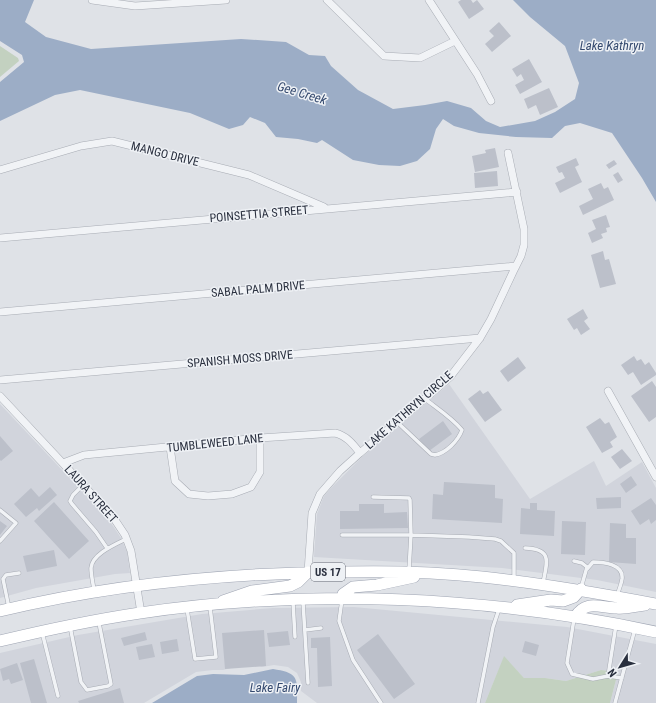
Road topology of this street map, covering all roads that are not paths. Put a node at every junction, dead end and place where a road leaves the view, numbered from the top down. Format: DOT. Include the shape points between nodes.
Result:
graph roads {
  1 [pos="92,0"];
  2 [pos="226,0"];
  3 [pos="326,0"];
  4 [pos="429,0"];
  5 [pos="455,41"];
  6 [pos="492,101"];
  7 [pos="508,153"];
  8 [pos="0,170"];
  9 [pos="517,192"];
  10 [pos="326,208"];
  11 [pos="0,238"];
  12 [pos="516,266"];
  13 [pos="0,312"];
  14 [pos="480,338"];
  15 [pos="0,380"];
  16 [pos="608,391"];
  17 [pos="0,396"];
  18 [pos="425,399"];
  19 [pos="397,422"];
  20 [pos="260,438"];
  21 [pos="170,447"];
  22 [pos="360,453"];
  23 [pos="63,463"];
  24 [pos="656,477"];
  25 [pos="83,485"];
  26 [pos="373,497"];
  27 [pos="0,510"];
  28 [pos="342,535"];
  29 [pos="411,535"];
  30 [pos="126,538"];
  31 [pos="0,541"];
  32 [pos="107,548"];
  33 [pos="525,548"];
  34 [pos="574,560"];
  35 [pos="587,569"];
  36 [pos="308,572"];
  37 [pos="19,573"];
  38 [pos="409,573"];
  39 [pos="432,574"];
  40 [pos="514,580"];
  41 [pos="543,584"];
  42 [pos="138,586"];
  43 [pos="581,589"];
  44 [pos="95,593"];
  45 [pos="617,596"];
  46 [pos="342,599"];
  47 [pos="298,600"];
  48 [pos="656,604"];
  49 [pos="208,606"];
  50 [pos="500,607"];
  51 [pos="186,608"];
  52 [pos="3,611"];
  53 [pos="141,613"];
  54 [pos="575,617"];
  55 [pos="98,621"];
  56 [pos="616,624"];
  57 [pos="69,625"];
  58 [pos="636,627"];
  59 [pos="320,628"];
  60 [pos="305,630"];
  61 [pos="42,631"];
  62 [pos="656,632"];
  63 [pos="295,637"];
  64 [pos="0,641"];
  65 [pos="608,676"];
  66 [pos="622,678"];
  67 [pos="308,683"];
  68 [pos="58,696"];
  69 [pos="381,703"];
  70 [pos="478,703"];
  71 [pos="615,703"];
  1 -- 2 [label="street" via="135,6"];
  3 -- 5 [label="street" via="384,56 420,58"];
  4 -- 5 [label="street"];
  5 -- 6 [label="street"];
  7 -- 9 [label="street, LAKE KATHRYN CIRCLE"];
  8 -- 10 [label="street, MANGO DRIVE" via="81,146 112,141 249,175"];
  9 -- 10 [label="street, POINSETTIA STREET"];
  9 -- 12 [label="street, LAKE KATHRYN CIRCLE" via="524,229 524,245"];
  10 -- 11 [label="street, POINSETTIA STREET"];
  12 -- 13 [label="street, SABAL PALM DRIVE"];
  12 -- 14 [label="street, LAKE KATHRYN CIRCLE"];
  14 -- 15 [label="street, SPANISH MOSS DRIVE"];
  14 -- 18 [label="street, LAKE KATHRYN CIRCLE" via="450,377"];
  16 -- 24 [label="street"];
  17 -- 23 [label="street, LAURA STREET"];
  18 -- 19 [label="street, LAKE KATHRYN CIRCLE"];
  18 -- 19 [label="lane" via="451,418 462,430 443,452 431,454"];
  19 -- 22 [label="street, LAKE KATHRYN CIRCLE"];
  20 -- 21 [label="street, TUMBLEWEED LANE"];
  20 -- 21 [label="street" via="260,472 251,487 232,494 189,494 175,481"];
  20 -- 22 [label="street, TUMBLEWEED LANE" via="342,434"];
  21 -- 23 [label="street, TUMBLEWEED LANE" via="84,455"];
  22 -- 36 [label="street, LAKE KATHRYN CIRCLE" via="327,485 316,503 312,513"];
  23 -- 25 [label="street, LAURA STREET"];
  25 -- 30 [label="street, LAURA STREET" via="113,517"];
  25 -- 32 [label="lane" via="70,501"];
  26 -- 29 [label="lane" via="409,498"];
  27 -- 31 [label="lane" via="16,523"];
  28 -- 29 [label="lane"];
  29 -- 38 [label="lane"];
  29 -- 40 [label="lane" via="501,541 514,553"];
  30 -- 32 [label="lane"];
  30 -- 42 [label="street, LAURA STREET"];
  32 -- 44 [label="lane" via="91,566"];
  33 -- 41 [label="lane" via="536,548 546,556"];
  34 -- 35 [label="lane" via="582,563"];
  35 -- 43 [label="lane"];
  35 -- 45 [label="lane" via="593,562 605,562 620,570 622,579"];
  36 -- 38 [label="main road, US 17"];
  36 -- 42 [label="main road, US 17" via="238,575"];
  36 -- 49 [label="main road" via="290,586 252,592"];
  37 -- 52 [label="lane" via="6,575 3,579"];
  38 -- 39 [label="main road, US 17"];
  39 -- 40 [label="main road, US 17"];
  39 -- 46 [label="main road" via="353,587 343,594"];
  40 -- 41 [label="main road, US 17"];
  41 -- 43 [label="main road, US 17"];
  42 -- 44 [label="main road, US 17"];
  42 -- 53 [label="street, LAURA STREET"];
  43 -- 45 [label="main road, US 17"];
  43 -- 50 [label="main road" via="574,597 563,601 551,600"];
  44 -- 52 [label="main road, US 17" via="64,597"];
  45 -- 48 [label="main road, US 17"];
  46 -- 47 [label="main road, US 17"];
  46 -- 50 [label="main road, US 17"];
  46 -- 69 [label="lane" via="339,620 353,660"];
  47 -- 49 [label="main road, US 17"];
  47 -- 60 [label="lane"];
  47 -- 63 [label="lane"];
  48 -- 54 [label="main road" via="618,608 587,606 579,610"];
  49 -- 51 [label="main road, US 17"];
  49 -- 51 [label="lane" via="216,657 195,659"];
  50 -- 54 [label="main road, US 17"];
  50 -- 70 [label="lane" via="493,627"];
  51 -- 53 [label="main road, US 17"];
  53 -- 55 [label="main road, US 17"];
  54 -- 56 [label="main road, US 17"];
  54 -- 65 [label="lane" via="567,663 572,674 593,679"];
  55 -- 57 [label="main road, US 17"];
  55 -- 57 [label="lane" via="111,684 87,690 81,682"];
  56 -- 58 [label="main road, US 17"];
  56 -- 65 [label="lane"];
  57 -- 61 [label="main road, US 17"];
  58 -- 62 [label="main road, US 17"];
  58 -- 66 [label="lane"];
  59 -- 60 [label="lane"];
  60 -- 67 [label="lane"];
  61 -- 64 [label="main road, US 17"];
  61 -- 68 [label="lane"];
  65 -- 66 [label="lane"];
  66 -- 71 [label="lane"];
}
